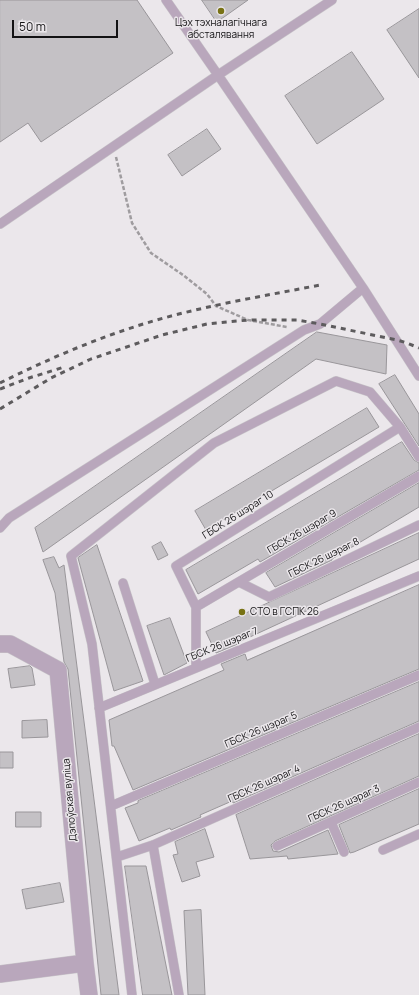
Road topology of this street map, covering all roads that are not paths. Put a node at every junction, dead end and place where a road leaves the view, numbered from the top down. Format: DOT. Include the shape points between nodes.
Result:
graph roads {
  1 [pos="166,0"];
  2 [pos="332,0"];
  3 [pos="218,75"];
  4 [pos="0,224"];
  5 [pos="363,288"];
  6 [pos="419,376"];
  7 [pos="400,427"];
  8 [pos="419,457"];
  9 [pos="419,476"];
  10 [pos="419,525"];
  11 [pos="0,528"];
  12 [pos="419,576"];
  13 [pos="123,582"];
  14 [pos="239,582"];
  15 [pos="196,607"];
  16 [pos="0,644"];
  17 [pos="196,667"];
  18 [pos="419,675"];
  19 [pos="155,684"];
  20 [pos="100,708"];
  21 [pos="419,727"];
  22 [pos="419,782"];
  23 [pos="111,806"];
  24 [pos="331,822"];
  25 [pos="419,834"];
  26 [pos="153,845"];
  27 [pos="277,846"];
  28 [pos="383,850"];
  29 [pos="344,852"];
  30 [pos="117,858"];
  31 [pos="85,963"];
  32 [pos="0,974"];
  33 [pos="89,995"];
  34 [pos="132,995"];
  35 [pos="179,995"];
  1 -- 3 [label="lane"];
  2 -- 3 [label="lane"];
  3 -- 4 [label="lane"];
  3 -- 5 [label="lane"];
  5 -- 6 [label="lane"];
  5 -- 11 [label="lane" via="320,324 304,330 9,518"];
  7 -- 8 [label="lane"];
  7 -- 15 [label="lane, ГБСК 26 шэраг 10" via="176,566"];
  7 -- 20 [label="lane" via="370,392 336,381 214,443 71,556 92,644"];
  9 -- 14 [label="lane, ГБСК 26 шэраг 9"];
  10 -- 14 [label="lane, ГБСК 26 шэраг 8" via="269,597"];
  12 -- 17 [label="lane, ГБСК 26 шэраг 7"];
  13 -- 19 [label="lane"];
  14 -- 15 [label="lane, ГБСК 26 шэраг 9"];
  15 -- 17 [label="lane, ГБСК 26 шэраг 10"];
  16 -- 31 [label="street, Дэпоўская вуліца" via="10,644 58,670"];
  17 -- 19 [label="lane, ГБСК 26 шэраг 7"];
  18 -- 23 [label="lane, ГБСК 26 шэраг 5"];
  19 -- 20 [label="lane, ГБСК 26 шэраг 7"];
  20 -- 23 [label="lane"];
  21 -- 26 [label="lane, ГБСК 26 шэраг 4"];
  22 -- 24 [label="lane, ГБСК 26 шэраг 3"];
  23 -- 30 [label="lane"];
  24 -- 27 [label="lane, ГБСК 26 шэраг 3"];
  24 -- 29 [label="lane"];
  25 -- 28 [label="lane"];
  26 -- 30 [label="lane, ГБСК 26 шэраг 4"];
  26 -- 35 [label="lane"];
  30 -- 34 [label="lane"];
  31 -- 32 [label="street"];
  31 -- 33 [label="street, Дэпоўская вуліца"];
}
